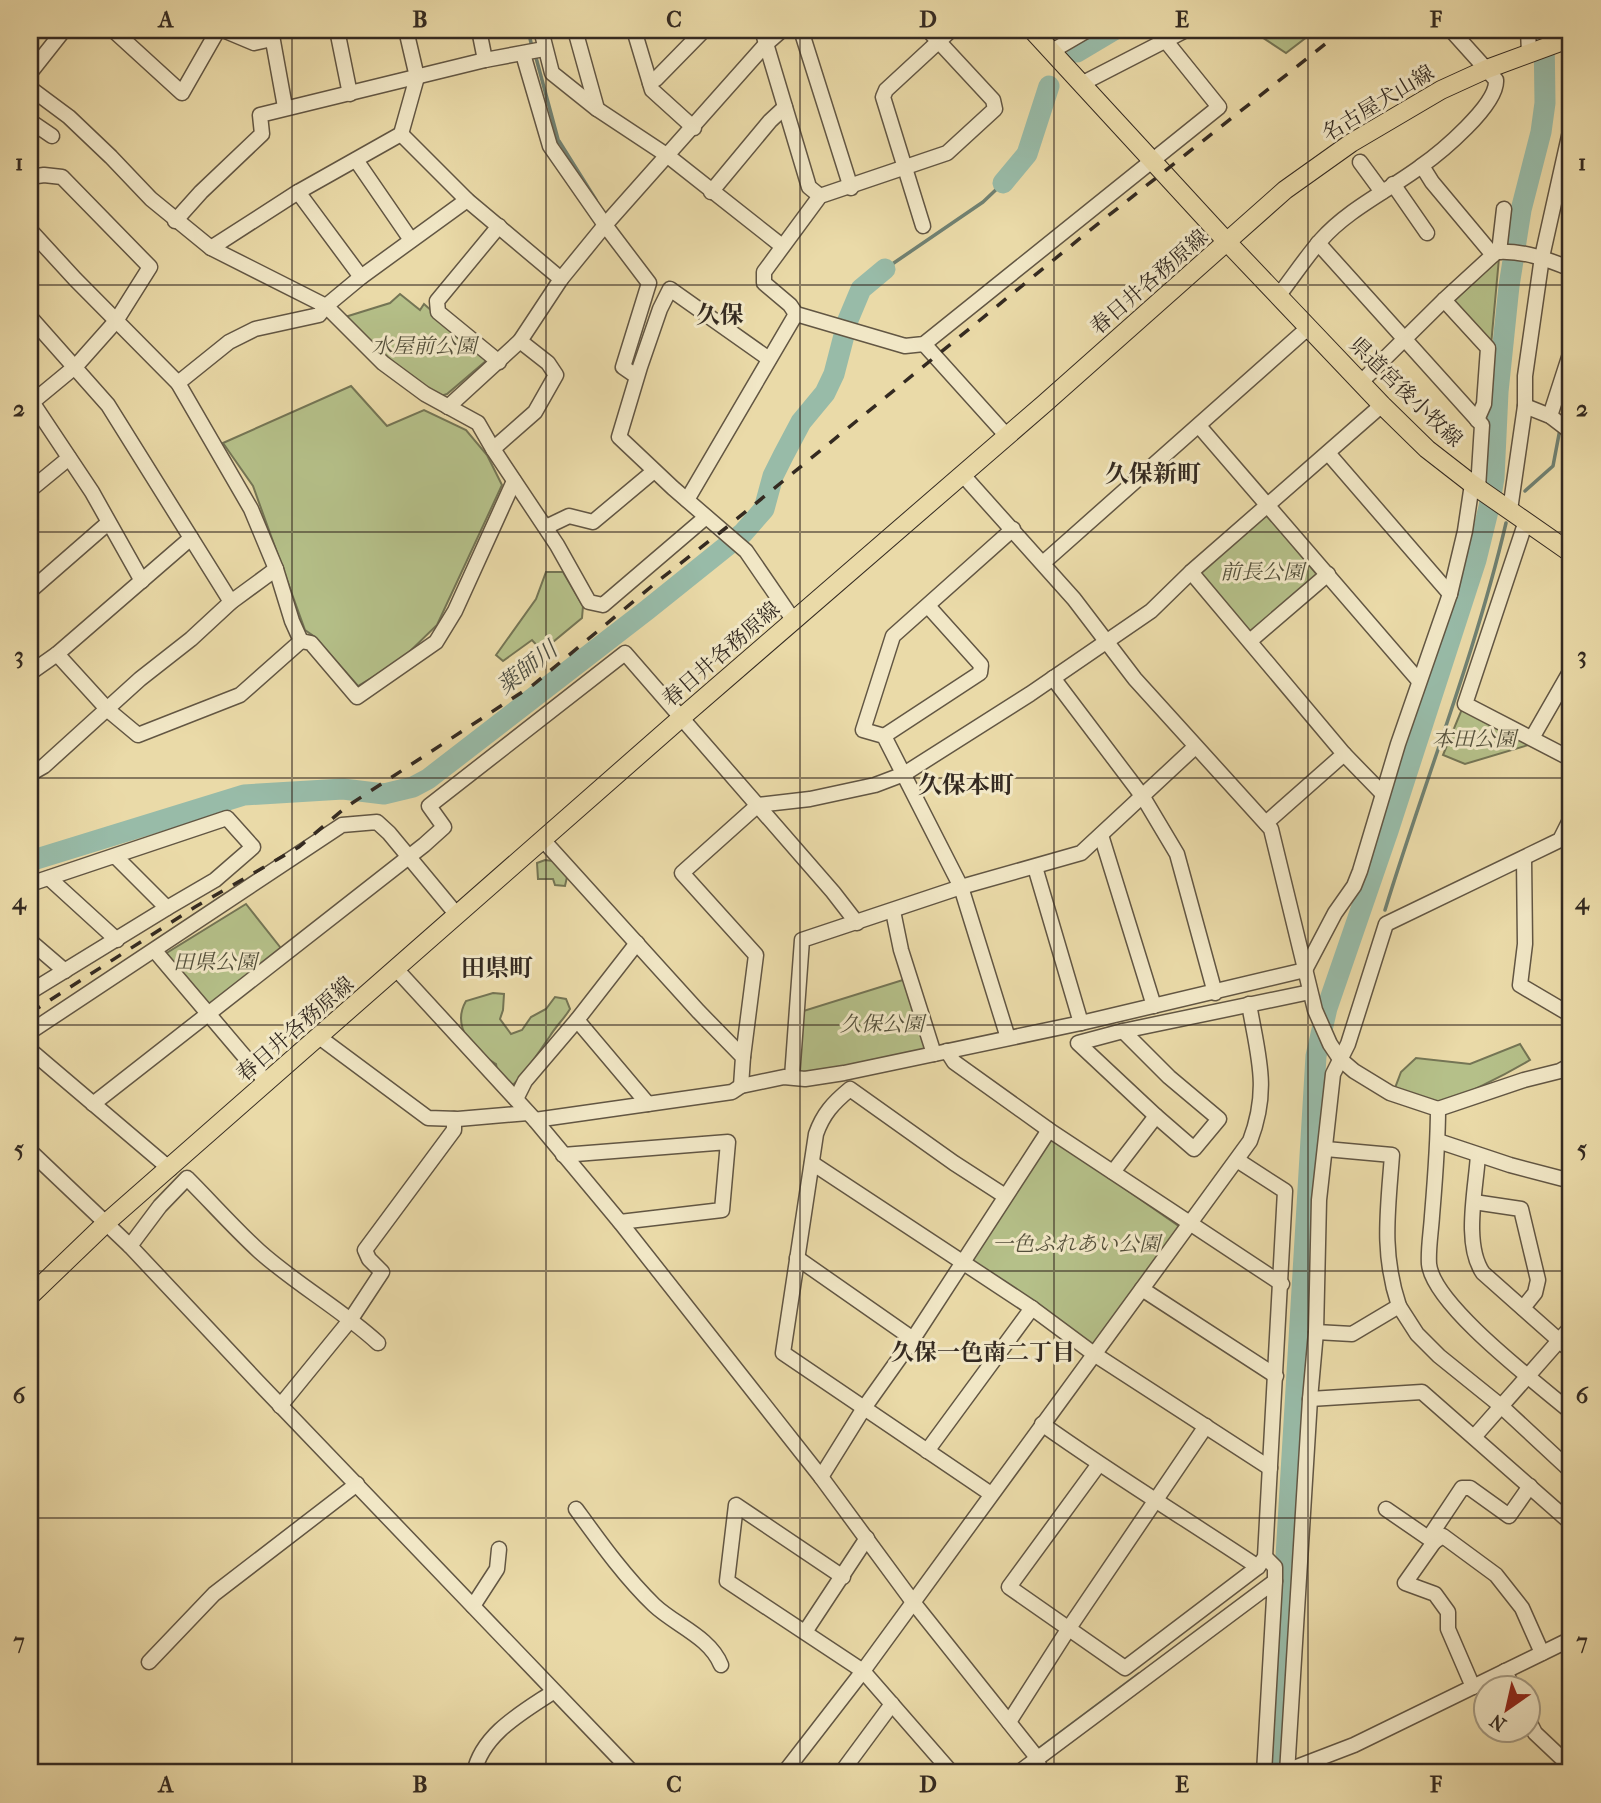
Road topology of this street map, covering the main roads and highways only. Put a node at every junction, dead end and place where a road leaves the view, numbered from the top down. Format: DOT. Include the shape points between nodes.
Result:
graph roads {
  1 [pos="1032,30"];
  2 [pos="1566,39"];
  3 [pos="1228,243"];
  4 [pos="1571,553"];
  5 [pos="30,1296"];
  1 -- 3 [label="main road, 春日井各務原線"];
  2 -- 3 [label="main road, 名古屋犬山線" via="1441,90 1351,143 1285,190"];
  3 -- 4 [label="main road, 県道宮後小牧線" via="1427,449"];
  3 -- 5 [label="main road, 春日井各務原線" via="106,1223"];
}
